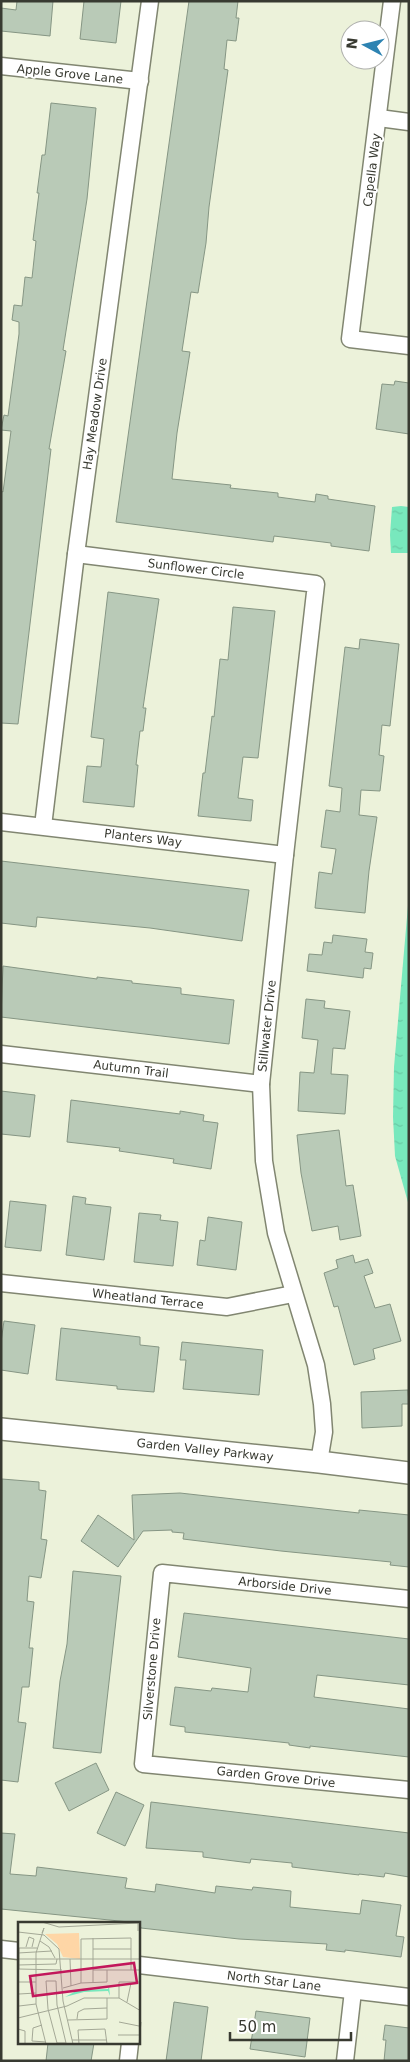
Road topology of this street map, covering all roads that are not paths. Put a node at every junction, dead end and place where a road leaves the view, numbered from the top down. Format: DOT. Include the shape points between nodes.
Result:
graph roads {
  1 [pos="150,1"];
  2 [pos="392,1"];
  3 [pos="1,66"];
  4 [pos="140,81"];
  5 [pos="379,118"];
  6 [pos="409,122"];
  7 [pos="409,346"];
  8 [pos="76,554"];
  9 [pos="316,584"];
  10 [pos="1,822"];
  11 [pos="43,826"];
  12 [pos="284,855"];
  13 [pos="1,1054"];
  14 [pos="261,1084"];
  15 [pos="1,1283"];
  16 [pos="293,1294"];
  17 [pos="1,1429"];
  18 [pos="319,1462"];
  19 [pos="409,1473"];
  20 [pos="162,1573"];
  21 [pos="409,1599"];
  22 [pos="143,1764"];
  23 [pos="409,1790"];
  24 [pos="1,1949"];
  25 [pos="18,1951"];
  26 [pos="140,1965"];
  27 [pos="353,1990"];
  28 [pos="409,1997"];
  29 [pos="130,2044"];
  30 [pos="128,2061"];
  31 [pos="345,2061"];
  1 -- 4 [label="street, Hay Meadow Drive"];
  2 -- 5 [label="street, Capella Way"];
  3 -- 4 [label="street, Apple Grove Lane"];
  4 -- 8 [label="street, Hay Meadow Drive"];
  5 -- 6 [label="street"];
  5 -- 7 [label="street, Capella Way" via="350,339"];
  8 -- 9 [label="street, Sunflower Circle"];
  8 -- 11 [label="street, Hay Meadow Drive"];
  9 -- 12 [label="street, Stillwater Drive"];
  10 -- 11 [label="street, Planters Way"];
  11 -- 12 [label="street, Planters Way"];
  12 -- 14 [label="street, Stillwater Drive"];
  13 -- 14 [label="street, Autumn Trail"];
  14 -- 16 [label="street, Stillwater Drive" via="264,1162 276,1233"];
  15 -- 16 [label="street, Wheatland Terrace" via="227,1308"];
  16 -- 18 [label="street, Stillwater Drive" via="316,1365 324,1432"];
  17 -- 18 [label="street, Garden Valley Parkway"];
  18 -- 19 [label="street, Garden Valley Parkway"];
  20 -- 21 [label="street, Arborside Drive"];
  20 -- 22 [label="street, Silverstone Drive"];
  22 -- 23 [label="street, Garden Grove Drive"];
  24 -- 25 [label="street"];
  26 -- 27 [label="street, North Star Lane"];
  27 -- 28 [label="street, North Star Lane"];
  27 -- 31 [label="street"];
  29 -- 30 [label="street"];
}
